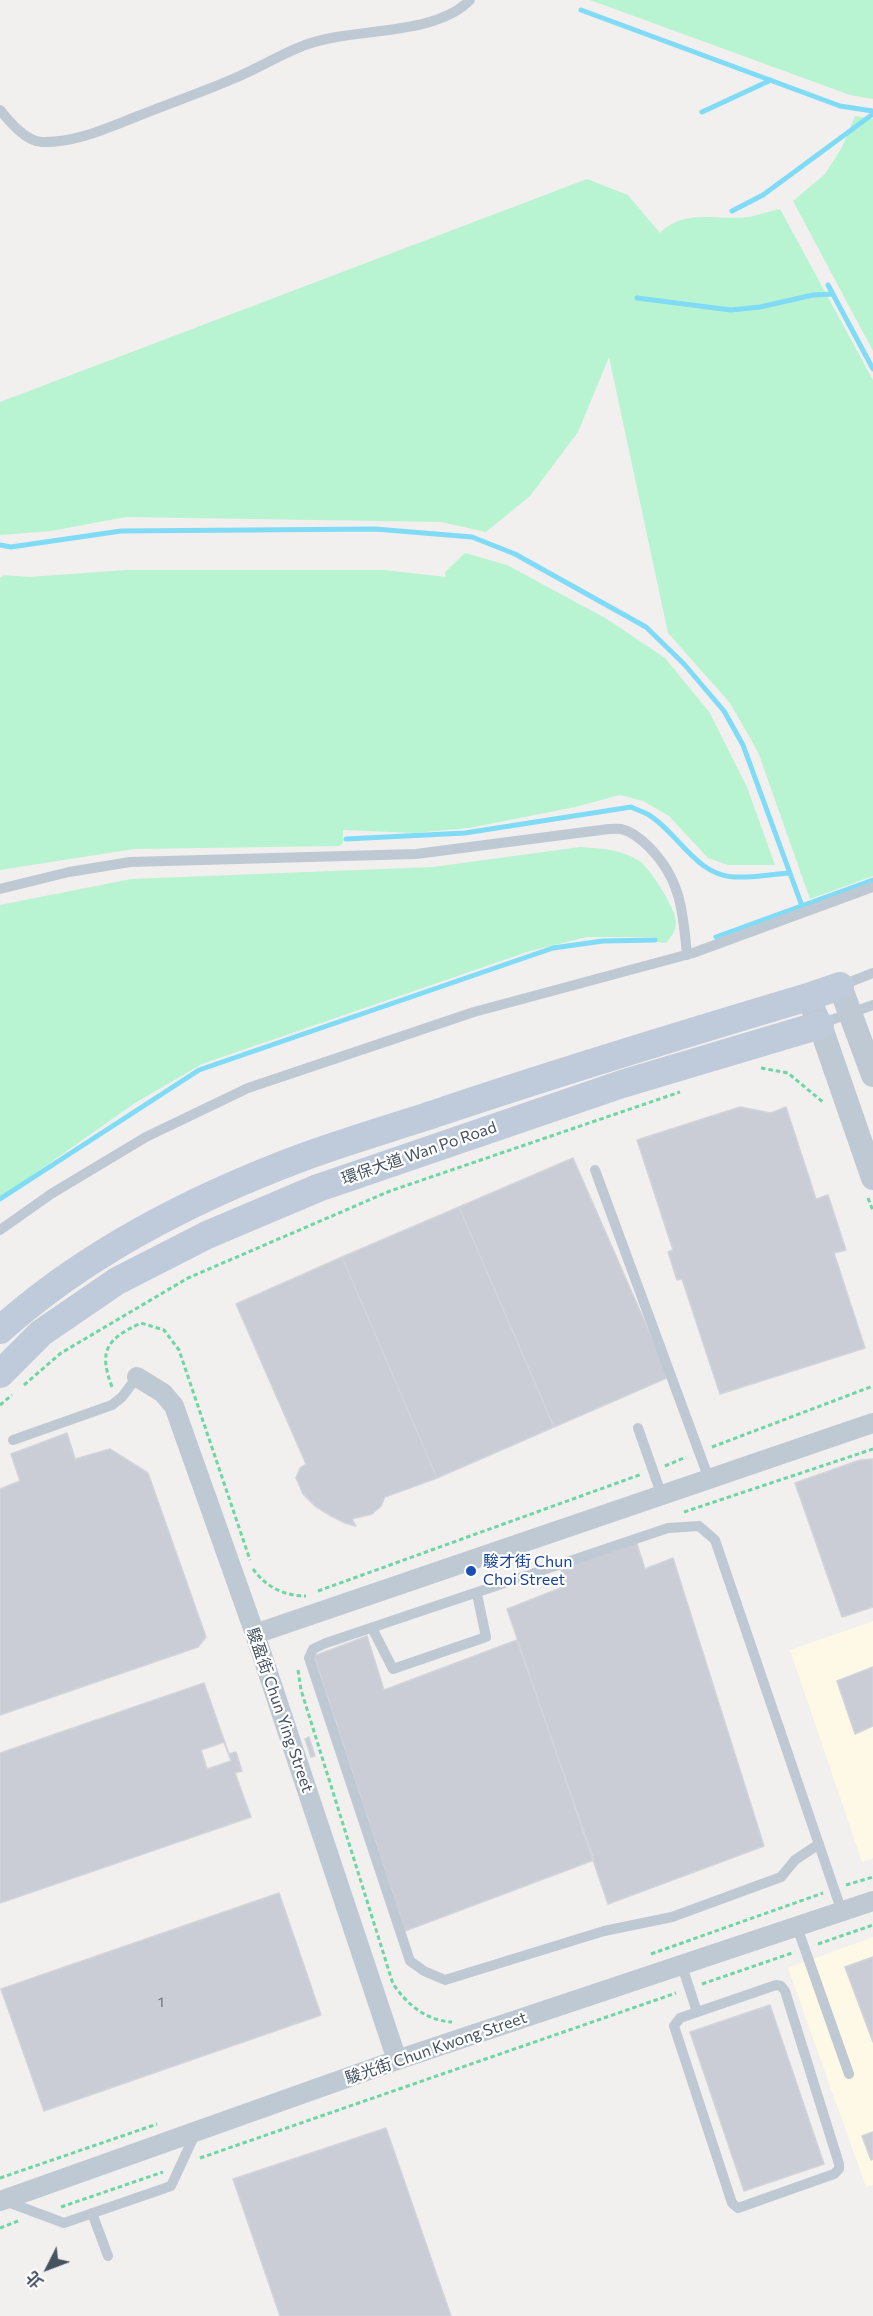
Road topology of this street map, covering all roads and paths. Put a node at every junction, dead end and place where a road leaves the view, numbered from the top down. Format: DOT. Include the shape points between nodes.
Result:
graph roads {
  1 [pos="470,0"];
  2 [pos="0,110"];
  3 [pos="873,887"];
  4 [pos="0,889"];
  5 [pos="687,955"];
  6 [pos="873,974"];
  7 [pos="840,986"];
  8 [pos="808,997"];
  9 [pos="862,1009"];
  10 [pos="820,1025"];
  11 [pos="754,1070"];
  12 [pos="873,1075"];
  13 [pos="680,1092"];
  14 [pos="815,1095"];
  15 [pos="595,1170"];
  16 [pos="873,1178"];
  17 [pos="0,1230"];
  18 [pos="0,1329"];
  19 [pos="137,1377"];
  20 [pos="11,1385"];
  21 [pos="873,1386"];
  22 [pos="0,1405"];
  23 [pos="873,1423"];
  24 [pos="638,1428"];
  25 [pos="13,1440"];
  26 [pos="700,1452"];
  27 [pos="653,1470"];
  28 [pos="709,1479"];
  29 [pos="662,1496"];
  30 [pos="273,1588"];
  31 [pos="477,1594"];
  32 [pos="372,1628"];
  33 [pos="255,1634"];
  34 [pos="298,1674"];
  35 [pos="819,1844"];
  36 [pos="873,1877"];
  37 [pos="834,1889"];
  38 [pos="873,1901"];
  39 [pos="842,1911"];
  40 [pos="873,1925"];
  41 [pos="797,1927"];
  42 [pos="805,1949"];
  43 [pos="646,1956"];
  44 [pos="682,1966"];
  45 [pos="689,1989"];
  46 [pos="697,2012"];
  47 [pos="459,2022"];
  48 [pos="397,2060"];
  49 [pos="849,2074"];
  50 [pos="196,2131"];
  51 [pos="180,2166"];
  52 [pos="1,2200"];
  53 [pos="92,2213"];
  54 [pos="40,2214"];
  55 [pos="0,2228"];
  56 [pos="108,2256"];
  1 -- 2 [label="lane" via="461,9 442,17 306,45 236,78 86,137 39,143 17,130"];
  3 -- 5 [label="lane"];
  4 -- 5 [label="lane" via="130,862 416,854 622,830 641,839 675,881 684,915"];
  5 -- 17 [label="lane" via="474,1012 248,1088 146,1137"];
  6 -- 7 [label="lane, 環保大道 Wan Po Road"];
  7 -- 8 [label="main road, 環保大道 Wan Po Road"];
  7 -- 9 [label="street"];
  8 -- 10 [label="street"];
  8 -- 18 [label="main road, 環保大道 Wan Po Road" via="599,1059 306,1156 192,1204 97,1257"];
  9 -- 10 [label="lane, 環保大道 Wan Po Road"];
  9 -- 12 [label="street"];
  10 -- 16 [label="street"];
  10 -- 20 [label="main road, 環保大道 Wan Po Road" via="622,1084 318,1188 217,1231 117,1281 40,1333"];
  11 -- 14 [label="path" via="788,1073"];
  13 -- 20 [label="path" via="390,1191 188,1278"];
  15 -- 26 [label="lane"];
  19 -- 25 [label="lane" via="112,1405"];
  19 -- 33 [label="street, 駿盈街 Chun Ying Street" via="163,1393 174,1406"];
  20 -- 22 [label="path"];
  21 -- 26 [label="path"];
  23 -- 28 [label="street"];
  24 -- 27 [label="lane"];
  26 -- 27 [label="path"];
  26 -- 28 [label="lane"];
  27 -- 29 [label="lane"];
  27 -- 30 [label="path" via="304,1596"];
  28 -- 29 [label="street"];
  29 -- 33 [label="street"];
  31 -- 32 [label="lane"];
  31 -- 32 [label="lane" via="486,1637 393,1669"];
  31 -- 35 [label="lane" via="668,1528 699,1526 715,1540"];
  32 -- 35 [label="lane" via="313,1649 310,1666 410,1961 424,1971 445,1980 604,1931 672,1917 781,1877 795,1860"];
  33 -- 48 [label="street, 駿盈街 Chun Ying Street"];
  34 -- 47 [label="path" via="393,1984 406,2002 422,2014"];
  35 -- 37 [label="lane"];
  36 -- 37 [label="path"];
  37 -- 39 [label="lane"];
  37 -- 43 [label="path"];
  38 -- 39 [label="street, 駿光街 Chun Kwong Street"];
  39 -- 41 [label="street, 駿光街 Chun Kwong Street"];
  40 -- 42 [label="path"];
  41 -- 42 [label="lane"];
  41 -- 44 [label="street, 駿光街 Chun Kwong Street"];
  42 -- 45 [label="path"];
  42 -- 49 [label="lane"];
  44 -- 45 [label="lane"];
  44 -- 48 [label="street, 駿光街 Chun Kwong Street"];
  45 -- 46 [label="lane"];
  45 -- 51 [label="path"];
  46 -- 46 [label="lane" via="680,2018 674,2026 735,2206 834,2174 839,2164 781,1986"];
  48 -- 50 [label="street, 駿光街 Chun Kwong Street"];
  50 -- 51 [label="lane"];
  50 -- 52 [label="street, 駿光街 Chun Kwong Street"];
  51 -- 53 [label="lane" via="171,2186"];
  51 -- 54 [label="path"];
  52 -- 54 [label="lane"];
  53 -- 54 [label="lane" via="64,2223"];
  53 -- 56 [label="lane"];
  54 -- 55 [label="path"];
}
